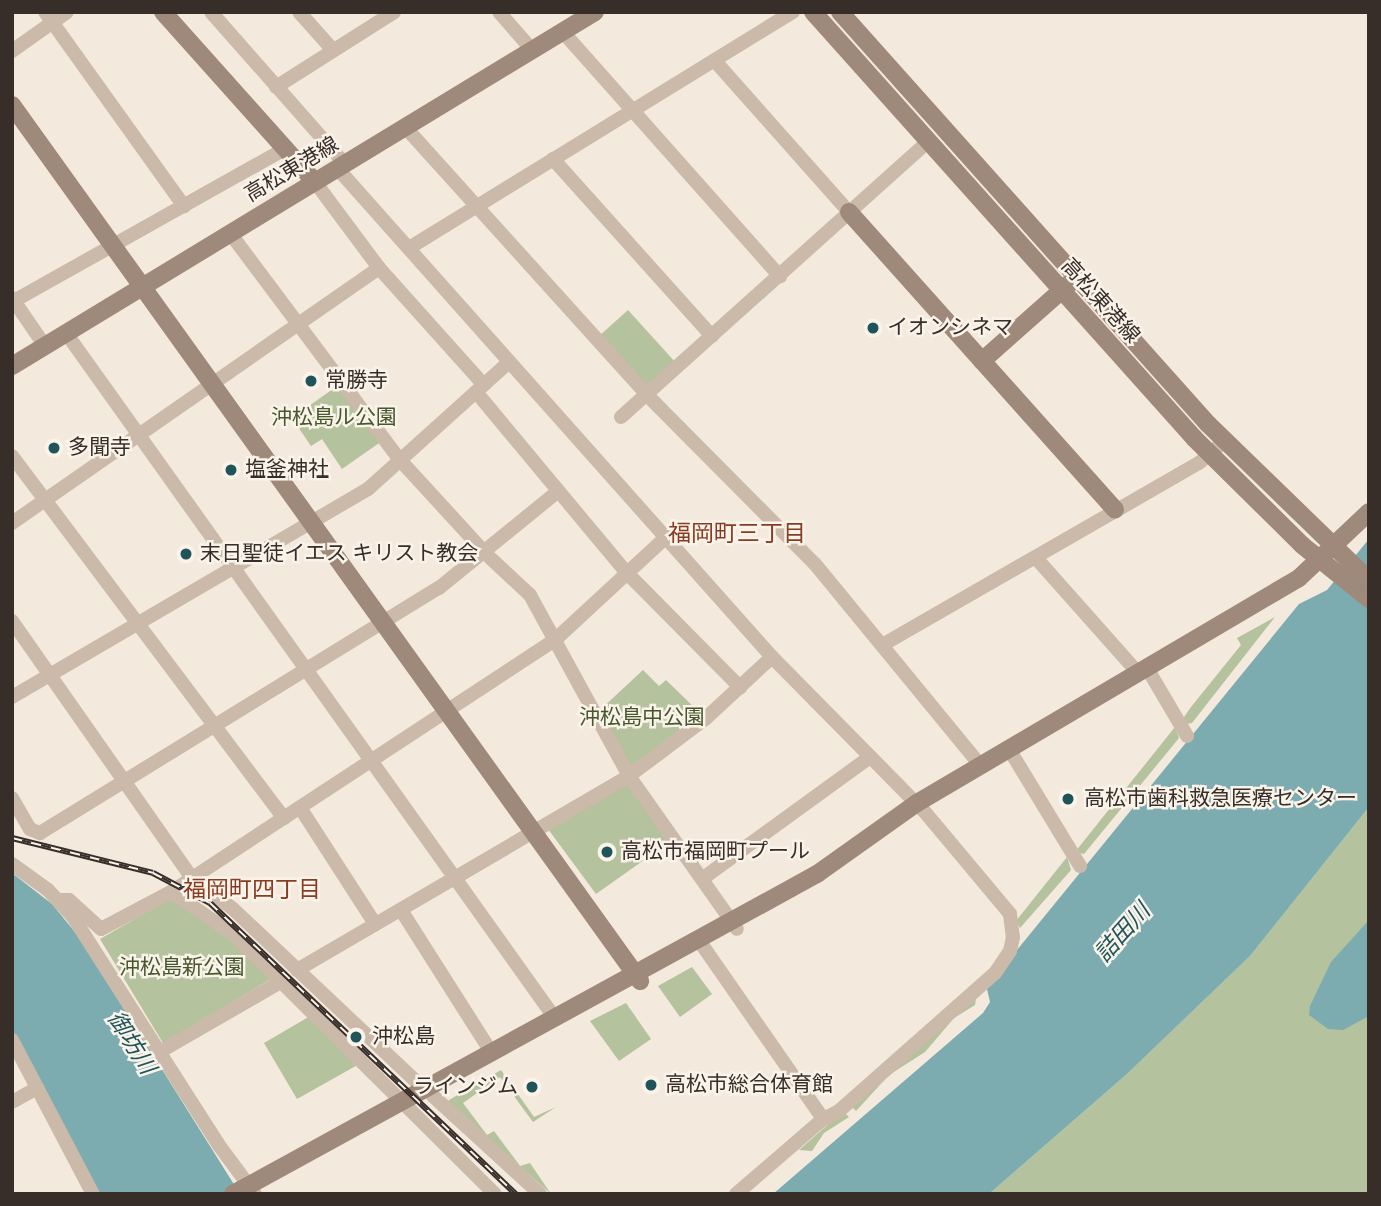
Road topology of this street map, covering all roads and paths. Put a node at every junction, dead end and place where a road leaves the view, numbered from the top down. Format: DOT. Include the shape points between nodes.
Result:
graph roads {
  1 [pos="67,12"];
  2 [pos="163,12"];
  3 [pos="211,12"];
  4 [pos="299,12"];
  5 [pos="394,12"];
  6 [pos="499,12"];
  7 [pos="595,12"];
  8 [pos="793,12"];
  9 [pos="813,12"];
  10 [pos="840,12"];
  11 [pos="49,18"];
  12 [pos="563,32"];
  13 [pos="333,50"];
  14 [pos="12,51"];
  15 [pos="533,51"];
  16 [pos="715,61"];
  17 [pos="276,87"];
  18 [pos="12,105"];
  19 [pos="633,111"];
  20 [pos="406,128"];
  21 [pos="928,142"];
  22 [pos="285,149"];
  23 [pos="553,159"];
  24 [pos="341,167"];
  25 [pos="315,183"];
  26 [pos="184,206"];
  27 [pos="475,206"];
  28 [pos="849,212"];
  29 [pos="230,233"];
  30 [pos="112,245"];
  31 [pos="409,248"];
  32 [pos="379,268"];
  33 [pos="780,276"];
  34 [pos="1075,279"];
  35 [pos="142,286"];
  36 [pos="1061,291"];
  37 [pos="13,301"];
  38 [pos="297,325"];
  39 [pos="66,333"];
  40 [pos="712,336"];
  41 [pos="45,346"];
  42 [pos="982,361"];
  43 [pos="509,362"];
  44 [pos="12,366"];
  45 [pos="211,384"];
  46 [pos="480,389"];
  47 [pos="647,395"];
  48 [pos="621,417"];
  49 [pos="137,436"];
  50 [pos="1224,441"];
  51 [pos="1210,455"];
  52 [pos="12,456"];
  53 [pos="400,460"];
  54 [pos="558,492"];
  55 [pos="45,500"];
  56 [pos="1115,510"];
  57 [pos="1369,512"];
  58 [pos="12,523"];
  59 [pos="312,524"];
  60 [pos="1369,526"];
  61 [pos="666,537"];
  62 [pos="486,554"];
  63 [pos="1036,558"];
  64 [pos="1332,558"];
  65 [pos="233,569"];
  66 [pos="627,573"];
  67 [pos="1369,580"];
  68 [pos="1369,599"];
  69 [pos="12,621"];
  70 [pos="383,622"];
  71 [pos="138,625"];
  72 [pos="558,638"];
  73 [pos="884,643"];
  74 [pos="772,657"];
  75 [pos="306,671"];
  76 [pos="1146,672"];
  77 [pos="51,675"];
  78 [pos="740,687"];
  79 [pos="12,697"];
  80 [pos="448,713"];
  81 [pos="215,726"];
  82 [pos="1187,736"];
  83 [pos="1011,754"];
  84 [pos="870,757"];
  85 [pos="372,763"];
  86 [pos="981,766"];
  87 [pos="629,776"];
  88 [pos="124,781"];
  89 [pos="12,798"];
  90 [pos="921,807"];
  91 [pos="301,809"];
  92 [pos="284,818"];
  93 [pos="533,832"];
  94 [pos="12,864"];
  95 [pos="1080,866"];
  96 [pos="192,878"];
  97 [pos="455,878"];
  98 [pos="702,879"];
  99 [pos="171,892"];
  100 [pos="59,900"];
  101 [pos="401,910"];
  102 [pos="376,924"];
  103 [pos="734,925"];
  104 [pos="701,944"];
  105 [pos="297,970"];
  106 [pos="637,977"];
  107 [pos="282,981"];
  108 [pos="554,1017"];
  109 [pos="12,1040"];
  110 [pos="161,1051"];
  111 [pos="491,1052"];
  112 [pos="37,1088"];
  113 [pos="428,1092"];
  114 [pos="12,1102"];
  115 [pos="408,1103"];
  116 [pos="823,1119"];
  117 [pos="247,1191"];
  118 [pos="93,1194"];
  119 [pos="495,1194"];
  120 [pos="540,1194"];
  121 [pos="736,1194"];
  1 -- 11 [label="street"];
  2 -- 22 [label="street"];
  3 -- 17 [label="street"];
  4 -- 13 [label="street"];
  5 -- 13 [label="street"];
  6 -- 15 [label="street"];
  7 -- 12 [label="street, 高松東港線"];
  8 -- 16 [label="street"];
  9 -- 21 [label="street, 高松東港線"];
  10 -- 34 [label="street, 高松東港線"];
  11 -- 14 [label="street"];
  11 -- 26 [label="street"];
  12 -- 15 [label="street, 高松東港線"];
  12 -- 19 [label="street"];
  13 -- 17 [label="street"];
  15 -- 20 [label="street, 高松東港線"];
  16 -- 19 [label="street"];
  16 -- 28 [label="street"];
  17 -- 24 [label="street"];
  18 -- 30 [label="street"];
  19 -- 23 [label="street"];
  19 -- 33 [label="street"];
  20 -- 24 [label="street, 高松東港線"];
  20 -- 27 [label="street"];
  21 -- 28 [label="street"];
  21 -- 36 [label="street, 高松東港線"];
  22 -- 25 [label="street"];
  22 -- 26 [label="street"];
  23 -- 27 [label="street"];
  23 -- 40 [label="street"];
  24 -- 25 [label="street, 高松東港線"];
  24 -- 31 [label="street"];
  25 -- 29 [label="street, 高松東港線"];
  25 -- 32 [label="street"];
  26 -- 30 [label="street"];
  27 -- 31 [label="street"];
  27 -- 47 [label="street"];
  28 -- 33 [label="street"];
  28 -- 42 [label="street"];
  29 -- 35 [label="street, 高松東港線"];
  29 -- 38 [label="street"];
  30 -- 35 [label="street"];
  30 -- 37 [label="street"];
  31 -- 43 [label="street"];
  32 -- 38 [label="street"];
  32 -- 46 [label="street"];
  33 -- 40 [label="street"];
  34 -- 36 [label="street"];
  34 -- 50 [label="street, 高松東港線"];
  35 -- 39 [label="street, 高松東港線"];
  35 -- 45 [label="street"];
  36 -- 42 [label="street"];
  36 -- 51 [label="street, 高松東港線"];
  37 -- 41 [label="street"];
  38 -- 45 [label="street"];
  38 -- 53 [label="street"];
  39 -- 41 [label="street, 高松東港線"];
  39 -- 49 [label="street"];
  40 -- 47 [label="street"];
  41 -- 44 [label="street, 高松東港線"];
  42 -- 56 [label="street"];
  43 -- 46 [label="street"];
  43 -- 61 [label="street"];
  45 -- 49 [label="street"];
  45 -- 59 [label="street"];
  46 -- 53 [label="street"];
  46 -- 54 [label="street"];
  47 -- 48 [label="street"];
  47 -- 73 [label="street" via="815,564"];
  49 -- 55 [label="street"];
  49 -- 65 [label="street"];
  50 -- 51 [label="street"];
  50 -- 64 [label="street, 高松東港線"];
  51 -- 56 [label="street"];
  51 -- 64 [label="street, 高松東港線"];
  52 -- 55 [label="street"];
  53 -- 59 [label="street" via="368,489"];
  53 -- 62 [label="street"];
  54 -- 62 [label="street"];
  54 -- 66 [label="street"];
  55 -- 58 [label="street"];
  55 -- 71 [label="street"];
  56 -- 63 [label="street"];
  57 -- 64 [label="street"];
  59 -- 65 [label="street"];
  59 -- 70 [label="street"];
  60 -- 64 [label="street"];
  61 -- 66 [label="street"];
  61 -- 74 [label="street"];
  62 -- 70 [label="street"];
  62 -- 72 [label="street" via="530,595"];
  63 -- 73 [label="street"];
  63 -- 76 [label="street"];
  64 -- 67 [label="street"];
  64 -- 68 [label="street"];
  64 -- 76 [label="street" via="1306,585"];
  65 -- 71 [label="street"];
  65 -- 75 [label="street"];
  66 -- 72 [label="street"];
  66 -- 78 [label="street"];
  69 -- 77 [label="street"];
  70 -- 75 [label="street"];
  70 -- 80 [label="street"];
  71 -- 77 [label="street"];
  71 -- 81 [label="street"];
  72 -- 80 [label="street"];
  72 -- 87 [label="street"];
  73 -- 86 [label="street"];
  74 -- 78 [label="street"];
  74 -- 84 [label="street"];
  75 -- 81 [label="street"];
  75 -- 85 [label="street"];
  76 -- 82 [label="street"];
  76 -- 83 [label="street"];
  77 -- 79 [label="street"];
  77 -- 88 [label="street"];
  78 -- 87 [label="street"];
  80 -- 85 [label="street"];
  80 -- 93 [label="street"];
  81 -- 88 [label="street"];
  81 -- 92 [label="street"];
  83 -- 86 [label="street"];
  83 -- 90 [label="street"];
  83 -- 95 [label="street"];
  84 -- 90 [label="street"];
  84 -- 98 [label="street"];
  85 -- 91 [label="street"];
  85 -- 97 [label="street"];
  86 -- 90 [label="street"];
  87 -- 93 [label="street"];
  87 -- 98 [label="street"];
  88 -- 89 [label="street" via="40,833 30,829"];
  88 -- 96 [label="street"];
  90 -- 103 [label="street" via="836,875"];
  90 -- 116 [label="street" via="1010,914 1010,951 995,973 839,1111"];
  91 -- 92 [label="street"];
  91 -- 102 [label="street"];
  92 -- 96 [label="street"];
  93 -- 97 [label="street"];
  93 -- 106 [label="street"];
  94 -- 100 [label="street"];
  96 -- 99 [label="street"];
  96 -- 105 [label="street"];
  97 -- 101 [label="street"];
  97 -- 108 [label="street"];
  98 -- 103 [label="street"];
  99 -- 100 [label="street" via="102,929 69,900"];
  99 -- 107 [label="street" via="220,923"];
  100 -- 110 [label="street"];
  101 -- 102 [label="street"];
  101 -- 111 [label="street"];
  102 -- 105 [label="street"];
  103 -- 104 [label="street"];
  104 -- 106 [label="street"];
  104 -- 116 [label="street"];
  105 -- 113 [label="street"];
  106 -- 108 [label="street"];
  106 -- 113 [label="street"];
  107 -- 110 [label="street"];
  107 -- 115 [label="street"];
  108 -- 111 [label="street"];
  109 -- 112 [label="street"];
  110 -- 117 [label="street"];
  111 -- 113 [label="street"];
  112 -- 114 [label="street"];
  112 -- 118 [label="street"];
  113 -- 115 [label="street"];
  113 -- 120 [label="street"];
  115 -- 117 [label="street"];
  115 -- 119 [label="street"];
  116 -- 121 [label="street"];
}
